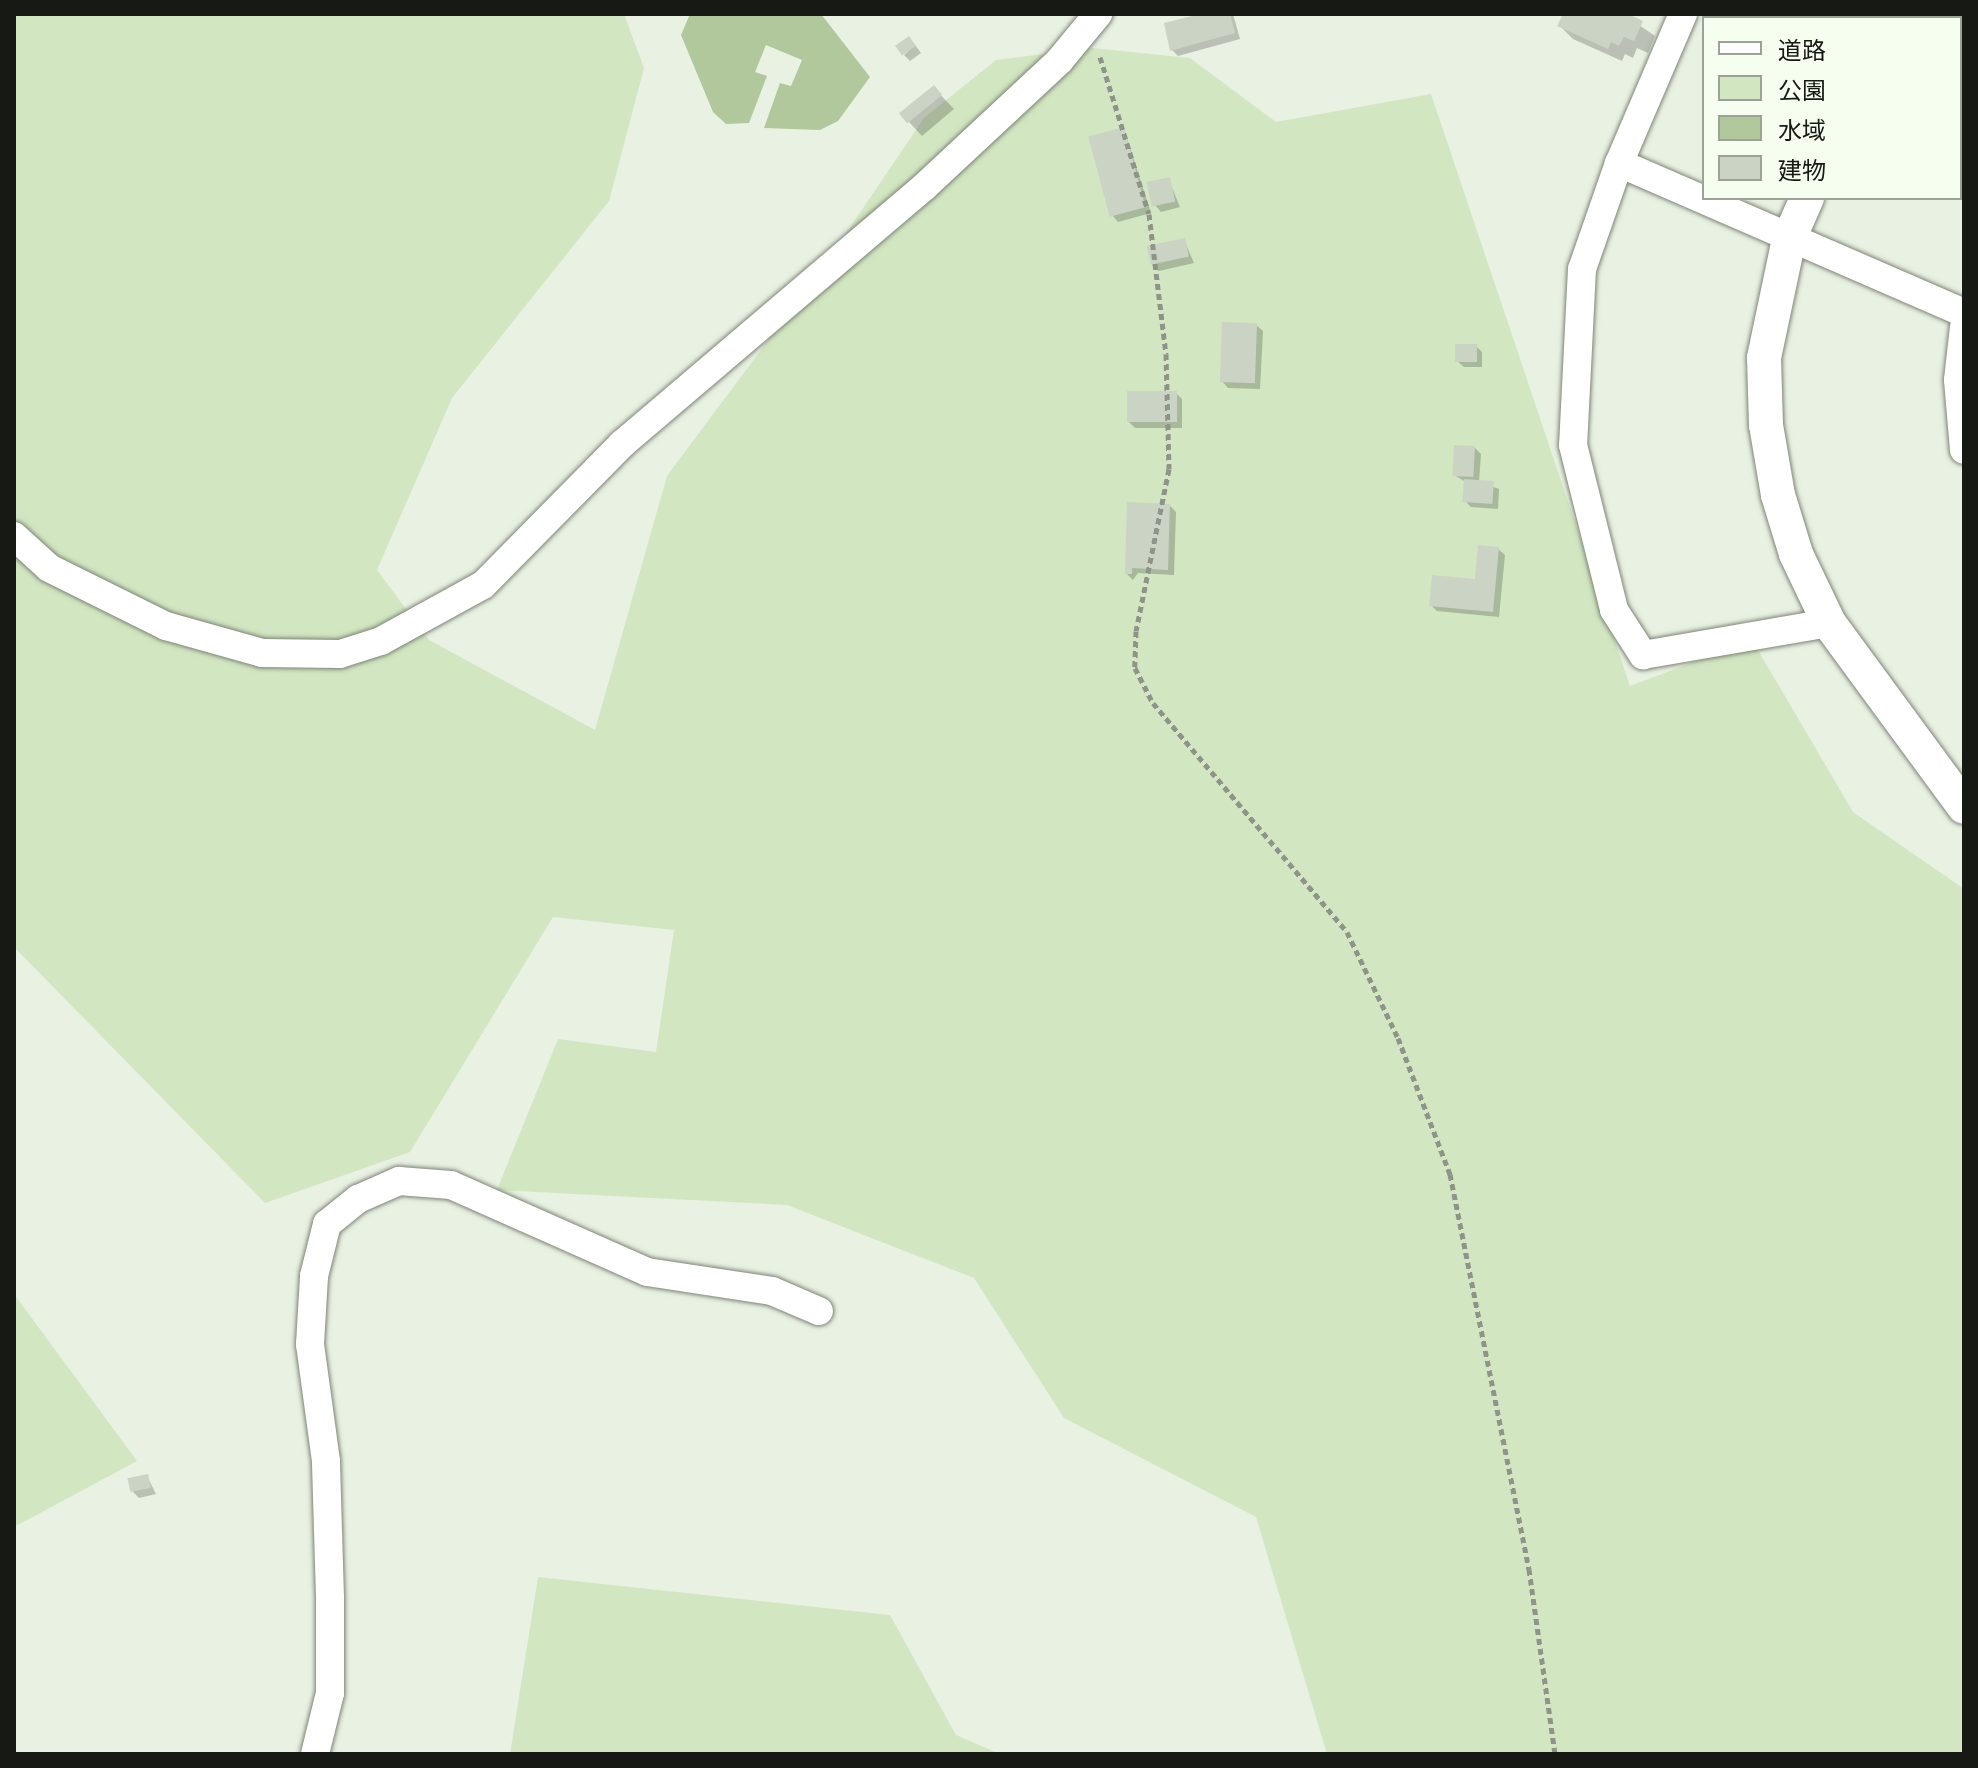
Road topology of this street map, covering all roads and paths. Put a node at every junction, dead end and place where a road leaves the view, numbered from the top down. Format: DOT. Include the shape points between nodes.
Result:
graph roads {
  1 [pos="1683,14"];
  2 [pos="1094,19"];
  3 [pos="1619,163"];
  4 [pos="1806,200"];
  5 [pos="1789,239"];
  6 [pos="1964,313"];
  7 [pos="1964,327"];
  8 [pos="1964,450"];
  9 [pos="14,536"];
  10 [pos="1829,623"];
  11 [pos="1964,807"];
  12 [pos="819,1311"];
  13 [pos="315,1754"];
  14 [pos="1555,1754"];
  1 -- 3 [label="street"];
  2 -- 9 [label="street" via="1060,60 924,187 622,444 483,585 381,641 340,654 262,653 166,626 49,568"];
  2 -- 14 [label="path" via="1149,214 1166,354 1169,469 1136,631 1135,668 1153,703 1347,932 1414,1079 1450,1174 1529,1569"];
  3 -- 5 [label="street"];
  3 -- 10 [label="street" via="1582,269 1573,445 1614,610 1643,655"];
  4 -- 5 [label="street"];
  5 -- 6 [label="street"];
  5 -- 10 [label="street" via="1764,358 1766,425 1796,554"];
  7 -- 8 [label="street" via="1958,380"];
  10 -- 11 [label="street"];
  12 -- 13 [label="street" via="772,1291 647,1272 451,1185 399,1181 358,1199 327,1224 314,1276 310,1344 326,1461 330,1598 330,1693"];
}
